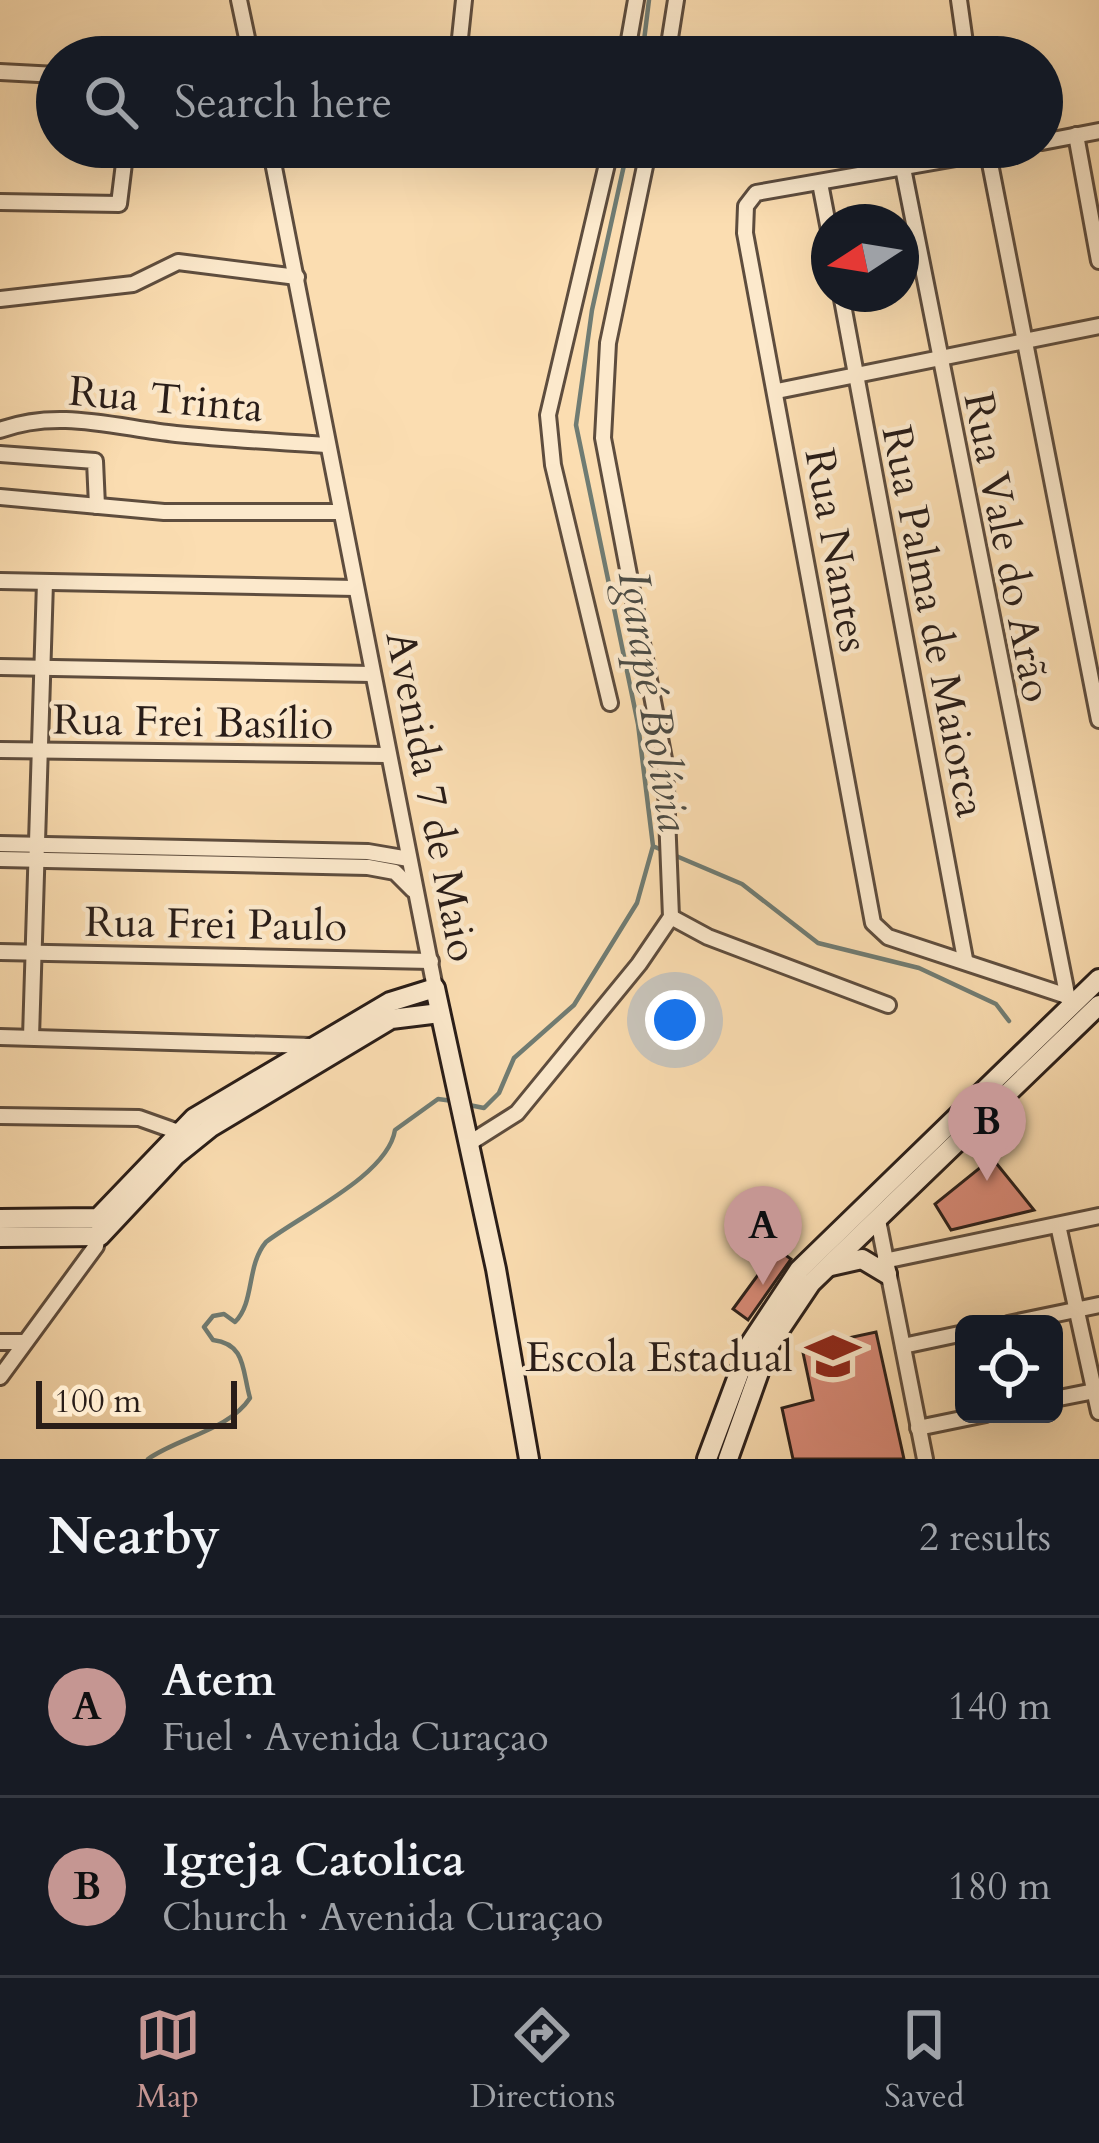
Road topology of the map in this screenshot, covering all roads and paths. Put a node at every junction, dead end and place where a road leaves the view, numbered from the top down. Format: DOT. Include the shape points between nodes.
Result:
graph roads {
  1 [pos="239,0"];
  2 [pos="464,0"];
  3 [pos="636,0"];
  4 [pos="676,0"];
  5 [pos="959,0"];
  6 [pos="247,36"];
  7 [pos="460,36"];
  8 [pos="630,36"];
  9 [pos="670,36"];
  10 [pos="965,36"];
  11 [pos="0,72"];
  12 [pos="36,74"];
  13 [pos="1099,131"];
  14 [pos="1076,135"];
  15 [pos="1063,138"];
  16 [pos="125,168"];
  17 [pos="274,168"];
  18 [pos="606,168"];
  19 [pos="645,168"];
  20 [pos="903,168"];
  21 [pos="992,168"];
  22 [pos="820,183"];
  23 [pos="0,202"];
  24 [pos="824,204"];
  25 [pos="1099,261"];
  26 [pos="297,277"];
  27 [pos="0,299"];
  28 [pos="844,312"];
  29 [pos="1099,326"];
  30 [pos="1029,339"];
  31 [pos="939,358"];
  32 [pos="856,375"];
  33 [pos="777,391"];
  34 [pos="0,430"];
  35 [pos="327,445"];
  36 [pos="0,454"];
  37 [pos="0,497"];
  38 [pos="98,506"];
  39 [pos="340,512"];
  40 [pos="0,581"];
  41 [pos="45,582"];
  42 [pos="355,588"];
  43 [pos="0,667"];
  44 [pos="43,668"];
  45 [pos="370,674"];
  46 [pos="610,703"];
  47 [pos="1099,720"];
  48 [pos="0,750"];
  49 [pos="36,751"];
  50 [pos="386,755"];
  51 [pos="0,844"];
  52 [pos="35,852"];
  53 [pos="409,859"];
  54 [pos="0,860"];
  55 [pos="417,896"];
  56 [pos="671,917"];
  57 [pos="0,952"];
  58 [pos="34,953"];
  59 [pos="965,959"];
  60 [pos="431,961"];
  61 [pos="1099,980"];
  62 [pos="435,988"];
  63 [pos="1068,1002"];
  64 [pos="888,1005"];
  65 [pos="1099,1005"];
  66 [pos="440,1013"];
  67 [pos="0,1037"];
  68 [pos="31,1037"];
  69 [pos="311,1046"];
  70 [pos="969,1103"];
  71 [pos="0,1116"];
  72 [pos="980,1121"];
  73 [pos="185,1135"];
  74 [pos="466,1135"];
  75 [pos="1099,1216"];
  76 [pos="0,1219"];
  77 [pos="878,1220"];
  78 [pos="1058,1226"];
  79 [pos="99,1227"];
  80 [pos="0,1237"];
  81 [pos="886,1267"];
  82 [pos="826,1268"];
  83 [pos="1099,1305"];
  84 [pos="1076,1310"];
  85 [pos="1052,1315"];
  86 [pos="955,1335"];
  87 [pos="0,1342"];
  88 [pos="23,1342"];
  89 [pos="903,1346"];
  90 [pos="0,1377"];
  91 [pos="1096,1390"];
  92 [pos="1063,1398"];
  93 [pos="1099,1412"];
  94 [pos="955,1420"];
  95 [pos="918,1428"];
  96 [pos="530,1459"];
  97 [pos="707,1459"];
  98 [pos="728,1459"];
  99 [pos="925,1459"];
  1 -- 6 [label="street"];
  2 -- 7 [label="street"];
  3 -- 8 [label="street"];
  4 -- 9 [label="street"];
  5 -- 10 [label="street"];
  11 -- 12 [label="street"];
  13 -- 14 [label="street"];
  14 -- 15 [label="street"];
  14 -- 25 [label="street"];
  16 -- 23 [label="street" via="124,198 111,205"];
  17 -- 26 [label="street, Avenida 7 de Maio"];
  18 -- 46 [label="street" via="548,415"];
  19 -- 56 [label="street" via="608,343 603,438 665,764"];
  20 -- 22 [label="street"];
  20 -- 31 [label="street, Rua Vale do Arão"];
  21 -- 30 [label="street"];
  22 -- 24 [label="street"];
  22 -- 33 [label="street, Rua Nantes" via="756,193 746,206"];
  26 -- 27 [label="street" via="178,262 133,284"];
  26 -- 35 [label="street, Avenida 7 de Maio"];
  28 -- 32 [label="street, Rua Palma de Maiorca"];
  29 -- 30 [label="street"];
  30 -- 31 [label="street"];
  30 -- 47 [label="street"];
  31 -- 32 [label="street"];
  31 -- 63 [label="street, Rua Vale do Arão"];
  32 -- 33 [label="street"];
  32 -- 59 [label="street, Rua Palma de Maiorca"];
  33 -- 59 [label="street, Rua Nantes" via="873,922 888,937"];
  34 -- 35 [label="street, Rua Trinta" via="90,420"];
  35 -- 39 [label="street, Avenida 7 de Maio"];
  36 -- 38 [label="street" via="95,461"];
  37 -- 38 [label="street"];
  38 -- 39 [label="street"];
  39 -- 42 [label="street, Avenida 7 de Maio"];
  40 -- 41 [label="street"];
  41 -- 42 [label="street"];
  41 -- 44 [label="street"];
  42 -- 45 [label="street, Avenida 7 de Maio"];
  43 -- 44 [label="street"];
  44 -- 45 [label="street"];
  44 -- 49 [label="street"];
  45 -- 50 [label="street, Avenida 7 de Maio"];
  48 -- 49 [label="street, Rua Frei Basílio"];
  49 -- 50 [label="street, Rua Frei Basílio"];
  49 -- 52 [label="street"];
  50 -- 53 [label="street, Avenida 7 de Maio"];
  51 -- 52 [label="street"];
  52 -- 53 [label="street" via="368,852"];
  52 -- 54 [label="street"];
  52 -- 55 [label="street" via="368,866 395,872"];
  52 -- 58 [label="street"];
  53 -- 55 [label="street, Avenida 7 de Maio"];
  55 -- 60 [label="street, Avenida 7 de Maio"];
  56 -- 64 [label="street"];
  56 -- 74 [label="street" via="517,1113"];
  57 -- 58 [label="street, Rua Frei Paulo"];
  58 -- 60 [label="street, Rua Frei Paulo"];
  58 -- 68 [label="street"];
  59 -- 63 [label="street"];
  60 -- 62 [label="street, Avenida 7 de Maio"];
  61 -- 63 [label="street"];
  62 -- 66 [label="street, Avenida 7 de Maio"];
  62 -- 69 [label="street" via="390,1002"];
  63 -- 70 [label="street"];
  65 -- 72 [label="street"];
  66 -- 73 [label="street" via="391,1019"];
  66 -- 74 [label="street, Avenida 7 de Maio"];
  67 -- 68 [label="street"];
  68 -- 69 [label="street"];
  69 -- 73 [label="street"];
  70 -- 72 [label="street"];
  70 -- 97 [label="street" via="799,1270 750,1344"];
  71 -- 73 [label="street" via="139,1118"];
  72 -- 77 [label="street"];
  73 -- 79 [label="street"];
  74 -- 96 [label="street, Avenida 7 de Maio"];
  75 -- 78 [label="street"];
  76 -- 79 [label="street"];
  77 -- 81 [label="street"];
  77 -- 82 [label="street"];
  78 -- 81 [label="street"];
  78 -- 84 [label="street"];
  79 -- 80 [label="street"];
  79 -- 88 [label="street"];
  81 -- 82 [label="street" via="862,1259"];
  81 -- 89 [label="street"];
  82 -- 98 [label="street" via="768,1347"];
  83 -- 84 [label="street"];
  84 -- 85 [label="street"];
  84 -- 91 [label="street"];
  86 -- 89 [label="street"];
  87 -- 88 [label="street"];
  88 -- 90 [label="street"];
  89 -- 95 [label="street"];
  91 -- 92 [label="street"];
  91 -- 93 [label="street"];
  94 -- 95 [label="street"];
  95 -- 99 [label="street"];
}
